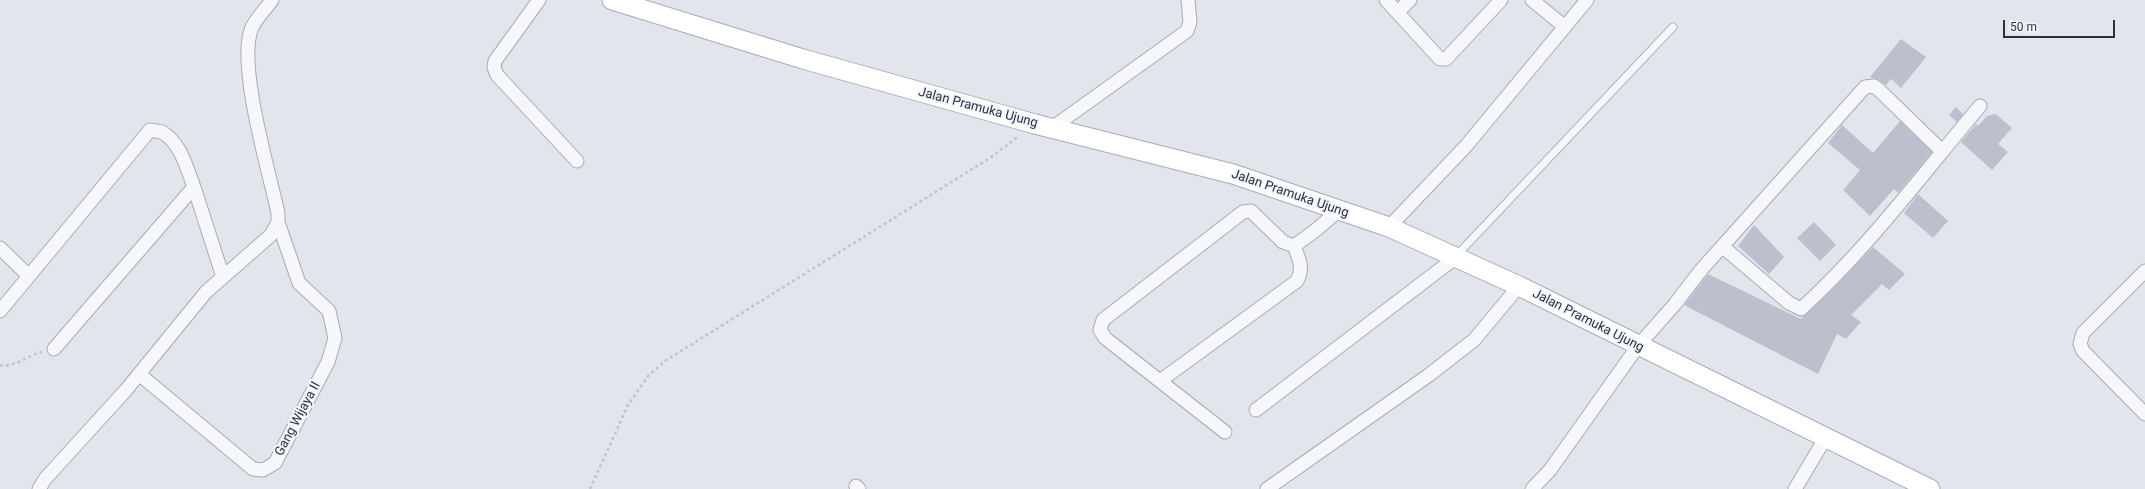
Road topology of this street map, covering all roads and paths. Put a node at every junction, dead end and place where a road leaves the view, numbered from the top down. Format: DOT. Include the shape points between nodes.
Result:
graph roads {
  1 [pos="272,0"];
  2 [pos="539,0"];
  3 [pos="612,0"];
  4 [pos="1188,0"];
  5 [pos="1386,0"];
  6 [pos="1410,0"];
  7 [pos="1501,0"];
  8 [pos="1532,0"];
  9 [pos="1587,0"];
  10 [pos="1398,12"];
  11 [pos="1564,27"];
  12 [pos="1673,27"];
  13 [pos="1980,106"];
  14 [pos="1044,126"];
  15 [pos="1942,151"];
  16 [pos="577,161"];
  17 [pos="194,187"];
  18 [pos="1339,210"];
  19 [pos="278,222"];
  20 [pos="1389,227"];
  21 [pos="1294,246"];
  22 [pos="1723,247"];
  23 [pos="0,248"];
  24 [pos="1455,258"];
  25 [pos="2145,271"];
  26 [pos="29,276"];
  27 [pos="223,277"];
  28 [pos="1519,286"];
  29 [pos="0,311"];
  30 [pos="1638,346"];
  31 [pos="54,349"];
  32 [pos="0,365"];
  33 [pos="139,374"];
  34 [pos="1160,381"];
  35 [pos="1256,410"];
  36 [pos="2145,414"];
  37 [pos="1225,432"];
  38 [pos="1826,438"];
  39 [pos="39,489"];
  40 [pos="590,489"];
  41 [pos="1267,489"];
  42 [pos="1532,489"];
  43 [pos="1795,489"];
  44 [pos="1930,489"];
  1 -- 19 [label="street, Gang Wijaya II" via="251,29 247,63"];
  2 -- 16 [label="street" via="495,61 494,67 497,75"];
  3 -- 14 [label="street, Jalan Pramuka Ujung" via="803,59"];
  4 -- 14 [label="street" via="1190,22 1187,31"];
  5 -- 10 [label="street"];
  6 -- 10 [label="street"];
  7 -- 10 [label="street" via="1446,59 1440,59"];
  8 -- 11 [label="street"];
  9 -- 11 [label="street"];
  11 -- 20 [label="street" via="1466,146"];
  12 -- 24 [label="lane"];
  13 -- 15 [label="street"];
  14 -- 18 [label="street, Jalan Pramuka Ujung" via="1233,174"];
  14 -- 40 [label="path" via="665,361 648,376 628,405"];
  15 -- 22 [label="street" via="1875,233 1840,272 1801,309 1789,303"];
  15 -- 22 [label="street" via="1878,88 1865,87"];
  17 -- 26 [label="street" via="183,157 174,144 162,132 150,130"];
  17 -- 27 [label="street"];
  17 -- 31 [label="street"];
  18 -- 20 [label="street, Jalan Pramuka Ujung"];
  18 -- 21 [label="street"];
  19 -- 27 [label="street" via="271,235"];
  19 -- 33 [label="street, Gang Wijaya II" via="297,278 329,311 335,338 328,362 275,463 263,470 252,470"];
  20 -- 24 [label="street, Jalan Pramuka Ujung"];
  21 -- 34 [label="street" via="1302,266 1297,281"];
  21 -- 34 [label="street" via="1283,242 1251,212 1243,212 1103,320 1100,330 1105,338"];
  22 -- 30 [label="street"];
  23 -- 26 [label="street"];
  24 -- 28 [label="street, Jalan Pramuka Ujung"];
  24 -- 35 [label="street"];
  25 -- 36 [label="street" via="2084,333 2080,344 2083,351"];
  26 -- 29 [label="street"];
  27 -- 33 [label="street" via="206,292"];
  28 -- 30 [label="street, Jalan Pramuka Ujung"];
  28 -- 41 [label="street" via="1474,340 1429,376"];
  30 -- 38 [label="street, Jalan Pramuka Ujung"];
  30 -- 42 [label="street" via="1550,470"];
  31 -- 32 [label="path" via="34,353 22,361"];
  33 -- 39 [label="street" via="45,479"];
  34 -- 37 [label="street"];
  38 -- 43 [label="street"];
  38 -- 44 [label="street, Jalan Pramuka Ujung"];
}
